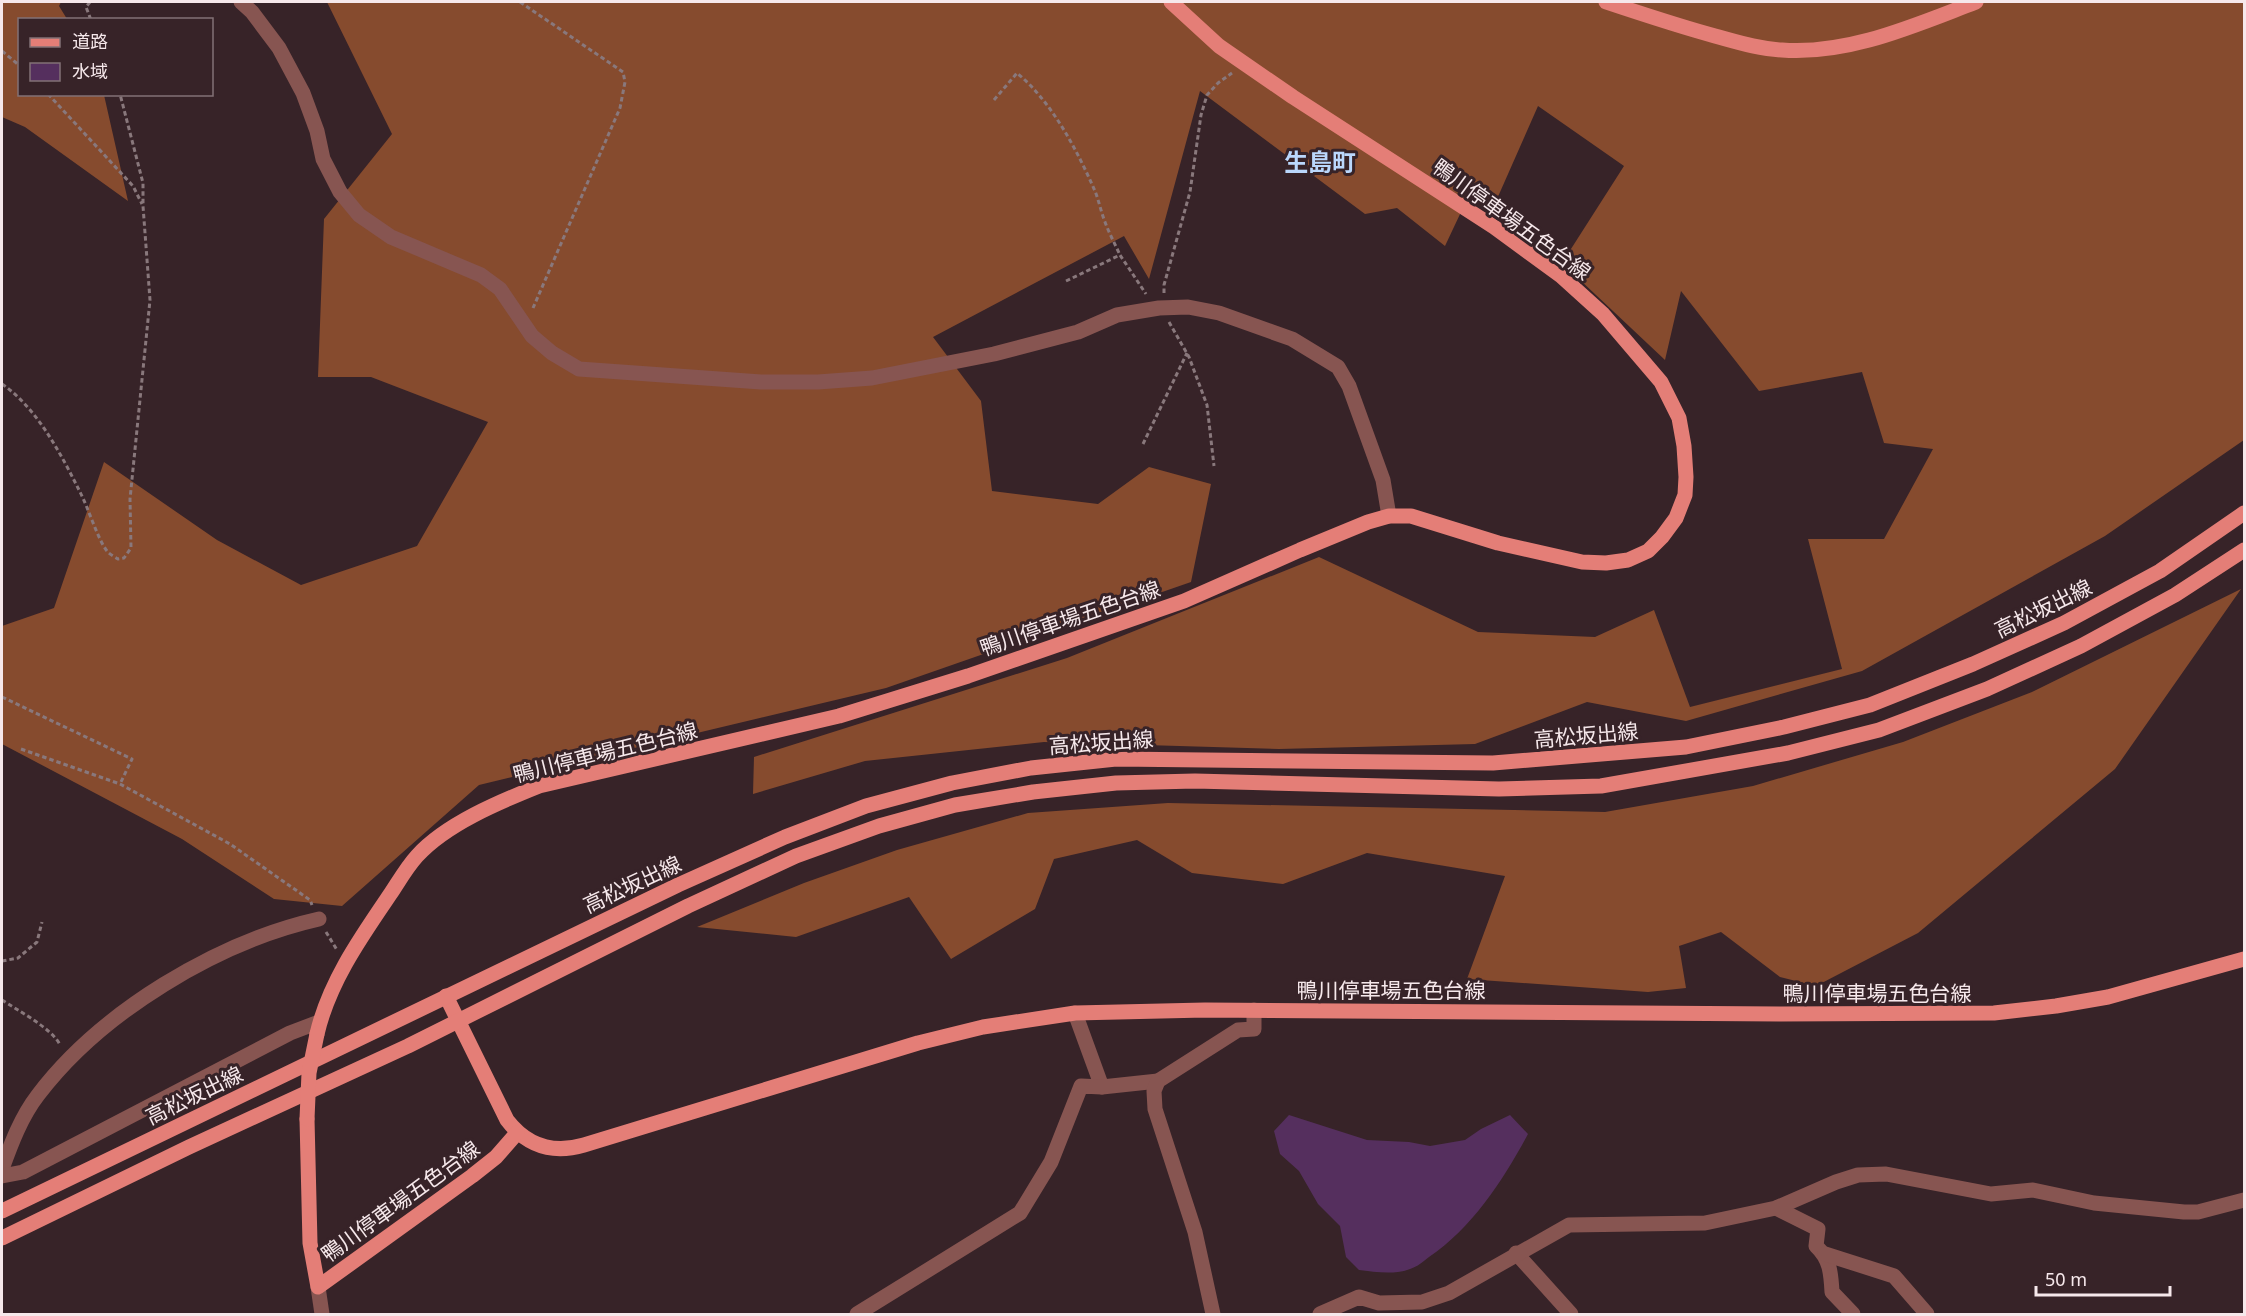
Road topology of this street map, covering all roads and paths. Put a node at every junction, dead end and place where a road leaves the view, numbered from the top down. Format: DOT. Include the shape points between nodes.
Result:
graph roads {
  1 [pos="90,2"];
  2 [pos="241,2"];
  3 [pos="520,2"];
  4 [pos="1171,2"];
  5 [pos="1606,2"];
  6 [pos="1976,2"];
  7 [pos="91,18"];
  8 [pos="2,51"];
  9 [pos="18,64"];
  10 [pos="1245,64"];
  11 [pos="50,96"];
  12 [pos="121,96"];
  13 [pos="994,100"];
  14 [pos="143,206"];
  15 [pos="1120,255"];
  16 [pos="1066,281"];
  17 [pos="1159,308"];
  18 [pos="525,326"];
  19 [pos="1187,353"];
  20 [pos="2,384"];
  21 [pos="1143,444"];
  22 [pos="1214,466"];
  23 [pos="2244,513"];
  24 [pos="1389,516"];
  25 [pos="2244,550"];
  26 [pos="2,697"];
  27 [pos="21,749"];
  28 [pos="120,784"];
  29 [pos="319,918"];
  30 [pos="42,922"];
  31 [pos="2244,959"];
  32 [pos="2,961"];
  33 [pos="345,964"];
  34 [pos="446,996"];
  35 [pos="2,1000"];
  36 [pos="1254,1010"];
  37 [pos="1075,1013"];
  38 [pos="458,1021"];
  39 [pos="318,1028"];
  40 [pos="66,1061"];
  41 [pos="1158,1081"];
  42 [pos="1102,1087"];
  43 [pos="517,1133"];
  44 [pos="2,1169"];
  45 [pos="2,1176"];
  46 [pos="2244,1200"];
  47 [pos="1776,1208"];
  48 [pos="2,1211"];
  49 [pos="2,1238"];
  50 [pos="1516,1253"];
  51 [pos="1826,1254"];
  52 [pos="318,1287"];
  53 [pos="322,1314"];
  54 [pos="857,1314"];
  55 [pos="1213,1314"];
  56 [pos="1320,1314"];
  57 [pos="1571,1314"];
  58 [pos="1853,1314"];
  59 [pos="1927,1314"];
  1 -- 7 [label="path" via="86,7"];
  2 -- 18 [label="street" via="279,48 303,93 323,159 340,192 359,215 391,237 481,275 500,289"];
  3 -- 18 [label="path" via="623,72 626,81 620,108"];
  4 -- 10 [label="main road, 鴨川停車場五色台線"];
  5 -- 6 [label="main road" via="1731,40 1781,50 1818,50 1860,42"];
  8 -- 9 [label="path"];
  10 -- 17 [label="path" via="1207,95 1190,192"];
  10 -- 24 [label="main road, 鴨川停車場五色台線" via="1494,227 1561,276 1632,345 1661,382 1679,418 1685,495 1676,518 1662,537 1648,551 1628,560 1581,562 1498,543 1411,516"];
  11 -- 14 [label="path" via="133,186"];
  12 -- 14 [label="path" via="143,183"];
  13 -- 15 [label="path" via="1017,73 1029,83 1077,156"];
  14 -- 20 [label="path" via="150,300 130,499 131,548 124,558 107,552 51,441 13,391"];
  15 -- 16 [label="path"];
  15 -- 17 [label="path"];
  17 -- 18 [label="street" via="1117,315 1078,332 994,354 872,378 819,382 761,382 579,369 552,354"];
  17 -- 19 [label="path"];
  17 -- 24 [label="street" via="1188,307 1219,313 1292,339 1338,367 1349,386 1383,480"];
  19 -- 21 [label="path"];
  19 -- 22 [label="path" via="1207,405"];
  23 -- 34 [label="main road, 高松坂出線" via="2160,571 2064,623 1870,705 1686,747 1493,763 1116,759 1031,768 952,783 866,806 785,837"];
  24 -- 33 [label="main road, 鴨川停車場五色台線" via="1299,550 1184,601 968,676 839,716 539,786 499,801 453,827 417,856"];
  25 -- 38 [label="main road, 高松坂出線" via="2175,595 2102,635 1987,689 1879,730 1788,753 1601,786 1499,789 1195,781 1116,783 955,805 879,826 796,856"];
  26 -- 28 [label="path" via="132,759"];
  27 -- 28 [label="path"];
  28 -- 29 [label="path" via="230,844 310,900"];
  29 -- 33 [label="path"];
  29 -- 40 [label="street" via="247,941 163,984"];
  30 -- 32 [label="path" via="37,942 18,958"];
  31 -- 36 [label="main road, 鴨川停車場五色台線" via="2108,997 1994,1013"];
  33 -- 39 [label="main road, 鴨川停車場五色台線" via="328,996"];
  34 -- 38 [label="main road, 鴨川停車場五色台線"];
  34 -- 48 [label="main road, 高松坂出線"];
  35 -- 40 [label="path" via="58,1040"];
  36 -- 37 [label="main road, 鴨川停車場五色台線"];
  36 -- 41 [label="street" via="1254,1029 1238,1030"];
  37 -- 42 [label="street"];
  37 -- 43 [label="main road, 鴨川停車場五色台線" via="983,1027 918,1043 575,1148 549,1149"];
  38 -- 43 [label="main road, 鴨川停車場五色台線"];
  38 -- 49 [label="main road, 高松坂出線"];
  39 -- 45 [label="street" via="290,1033 23,1172"];
  39 -- 52 [label="main road, 鴨川停車場五色台線, bridge" via="309,1073 307,1119 310,1243"];
  40 -- 44 [label="street" via="36,1097"];
  41 -- 42 [label="street"];
  41 -- 55 [label="street" via="1155,1109 1195,1232"];
  42 -- 54 [label="street" via="1081,1086 1051,1162 1020,1213"];
  43 -- 52 [label="main road, 鴨川停車場五色台線" via="488,1164"];
  46 -- 47 [label="street" via="2184,1212 2094,1203 2033,1190 1991,1194 1886,1174 1858,1175"];
  47 -- 50 [label="street" via="1705,1223 1569,1225"];
  47 -- 51 [label="street" via="1818,1229 1816,1246"];
  50 -- 56 [label="street" via="1449,1293 1422,1302 1379,1303 1359,1297"];
  50 -- 57 [label="street"];
  51 -- 58 [label="street" via="1832,1292"];
  51 -- 59 [label="street" via="1894,1276"];
  52 -- 53 [label="street"];
}
